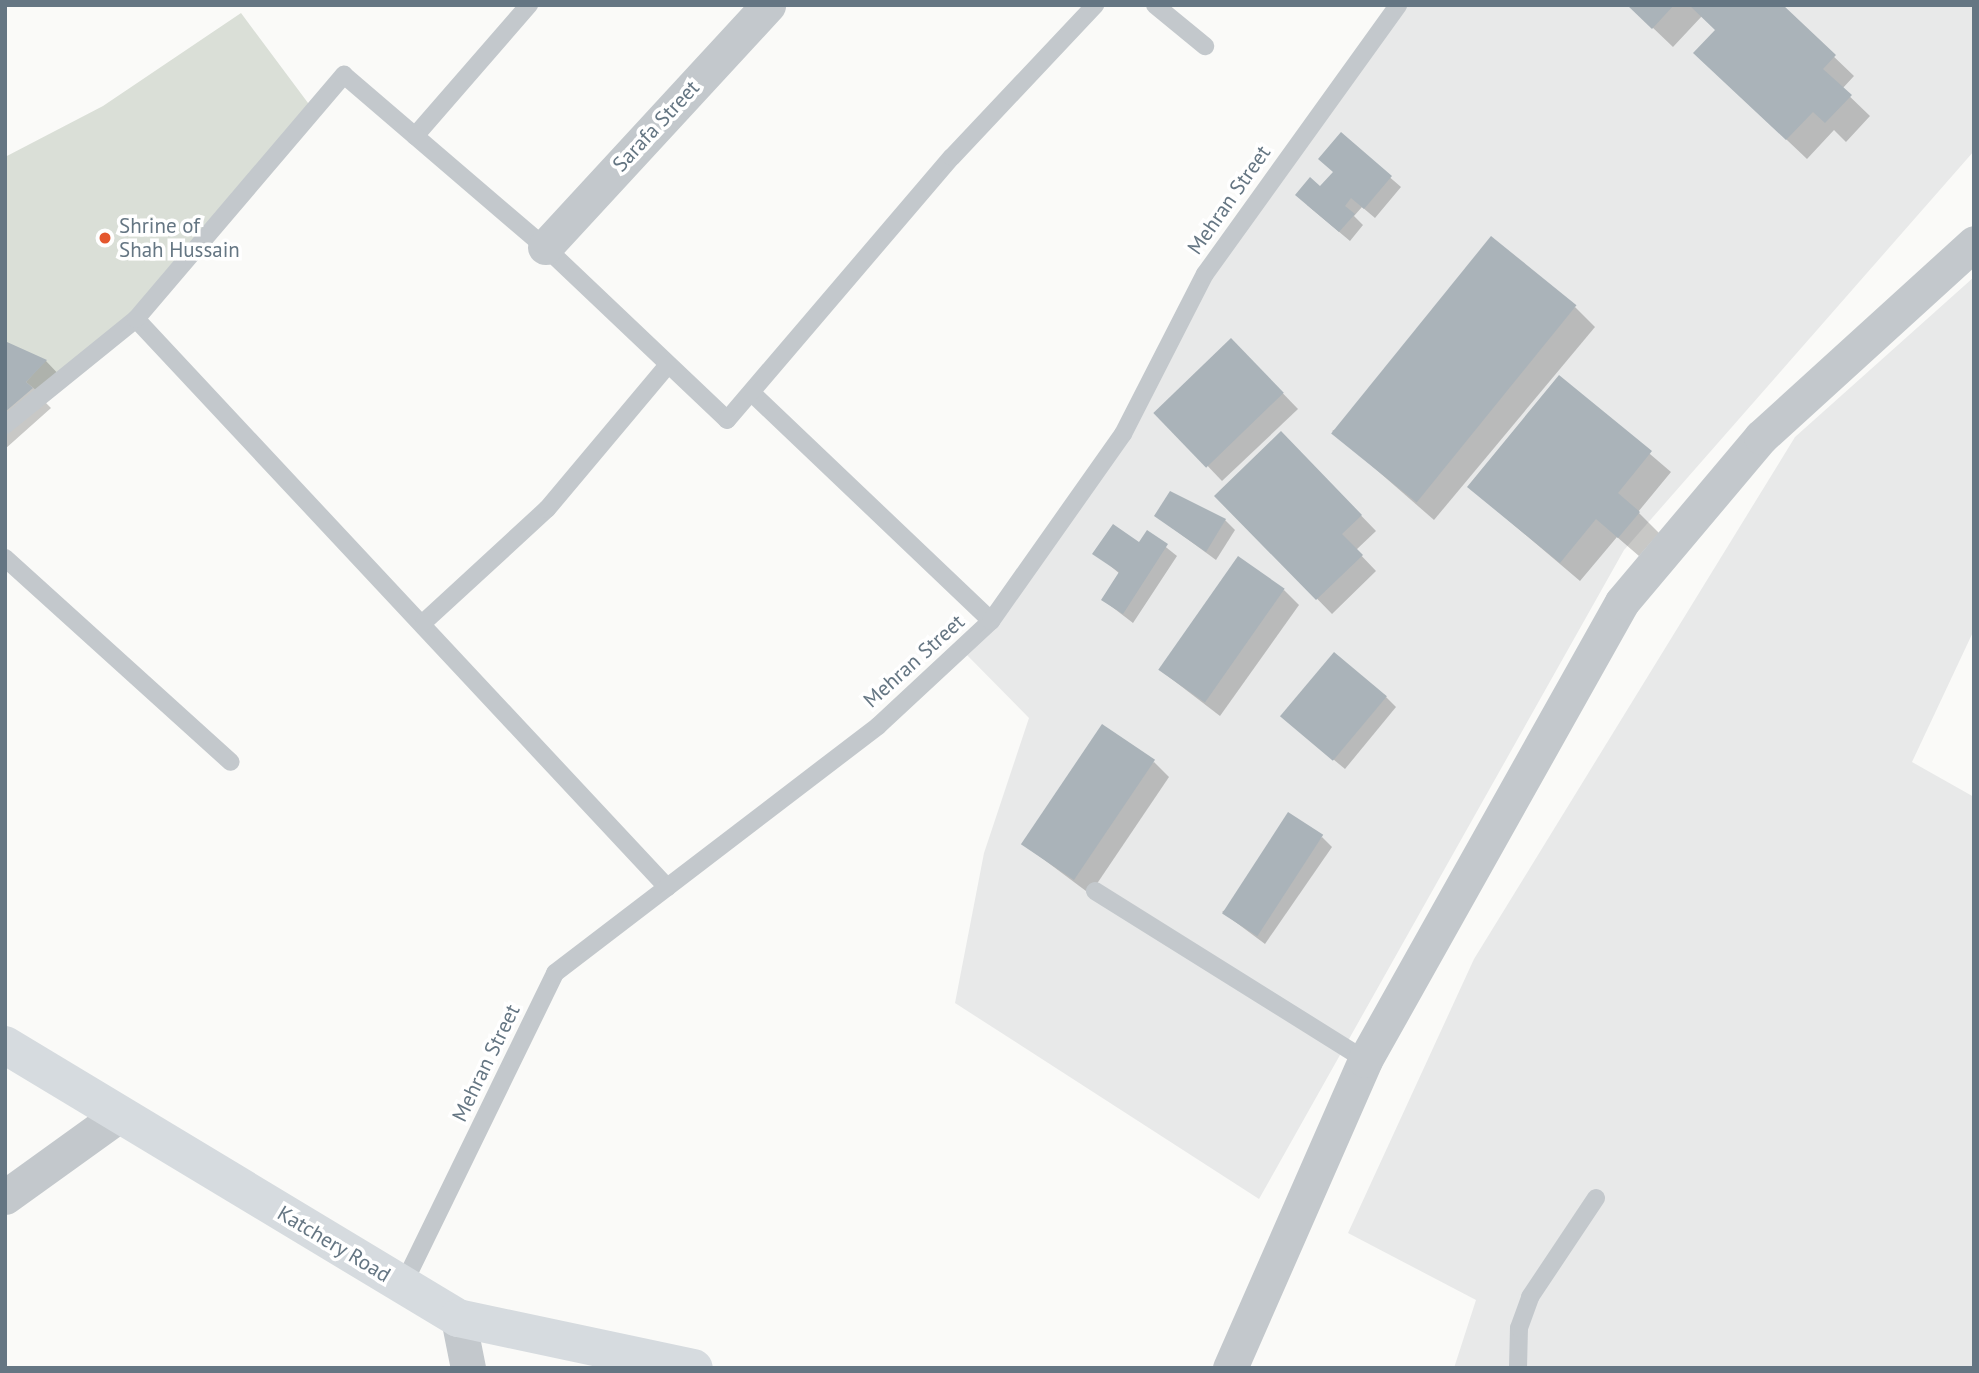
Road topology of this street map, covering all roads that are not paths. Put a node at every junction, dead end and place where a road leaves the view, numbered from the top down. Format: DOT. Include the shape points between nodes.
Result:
graph roads {
  1 [pos="529,5"];
  2 [pos="768,5"];
  3 [pos="1095,5"];
  4 [pos="1155,5"];
  5 [pos="1398,5"];
  6 [pos="1205,46"];
  7 [pos="415,136"];
  8 [pos="1974,243"];
  9 [pos="545,247"];
  10 [pos="136,319"];
  11 [pos="668,365"];
  12 [pos="753,394"];
  13 [pos="5,425"];
  14 [pos="5,558"];
  15 [pos="991,621"];
  16 [pos="424,622"];
  17 [pos="231,762"];
  18 [pos="667,887"];
  19 [pos="1095,891"];
  20 [pos="5,1045"];
  21 [pos="1365,1060"];
  22 [pos="120,1115"];
  23 [pos="5,1197"];
  24 [pos="1596,1198"];
  25 [pos="403,1285"];
  26 [pos="458,1318"];
  27 [pos="468,1368"];
  28 [pos="694,1368"];
  29 [pos="1230,1368"];
  30 [pos="1518,1368"];
  1 -- 7 [label="lane"];
  2 -- 9 [label="street, Sarafa Street"];
  3 -- 12 [label="lane" via="952,157"];
  4 -- 6 [label="lane"];
  5 -- 15 [label="lane, Mehran Street" via="1205,274 1123,434"];
  7 -- 9 [label="lane"];
  7 -- 10 [label="lane" via="344,75"];
  8 -- 21 [label="street" via="1761,437 1622,602"];
  9 -- 11 [label="lane"];
  10 -- 13 [label="lane"];
  10 -- 16 [label="lane"];
  11 -- 12 [label="lane" via="727,420"];
  11 -- 16 [label="lane" via="547,509"];
  12 -- 15 [label="lane"];
  14 -- 17 [label="lane"];
  15 -- 18 [label="lane, Mehran Street" via="877,726"];
  16 -- 18 [label="lane"];
  18 -- 25 [label="lane, Mehran Street" via="555,973"];
  19 -- 21 [label="lane"];
  20 -- 22 [label="main road, Katchery Road"];
  21 -- 29 [label="street"];
  22 -- 23 [label="street"];
  22 -- 25 [label="main road, Katchery Road"];
  24 -- 30 [label="lane" via="1530,1297 1519,1328"];
  25 -- 26 [label="main road, Katchery Road"];
  26 -- 27 [label="street"];
  26 -- 28 [label="main road, Katchery Road"];
}
